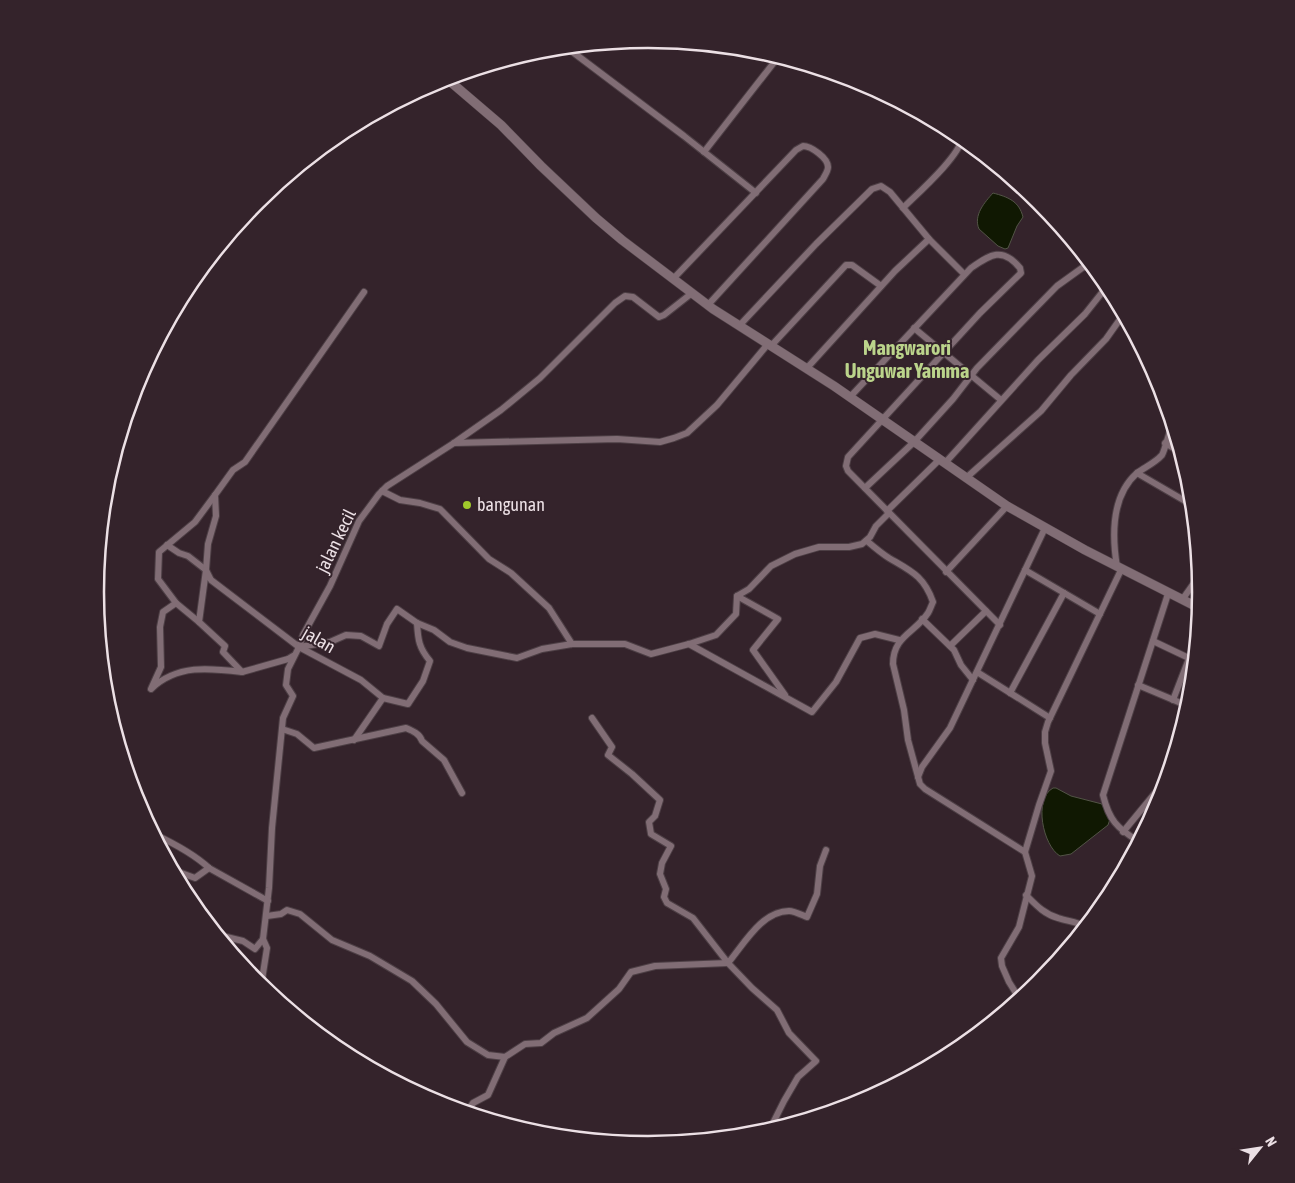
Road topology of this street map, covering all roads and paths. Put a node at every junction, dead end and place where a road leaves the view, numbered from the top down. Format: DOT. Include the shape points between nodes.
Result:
graph roads {
  1 [pos="573,52"];
  2 [pos="773,62"];
  3 [pos="453,84"];
  4 [pos="958,145"];
  5 [pos="704,152"];
  6 [pos="756,193"];
  7 [pos="903,208"];
  8 [pos="929,239"];
  9 [pos="1084,267"];
  10 [pos="964,274"];
  11 [pos="673,279"];
  12 [pos="881,286"];
  13 [pos="364,292"];
  14 [pos="1102,292"];
  15 [pos="692,293"];
  16 [pos="708,305"];
  17 [pos="1120,321"];
  18 [pos="739,326"];
  19 [pos="914,328"];
  20 [pos="770,344"];
  21 [pos="945,352"];
  22 [pos="807,368"];
  23 [pos="972,375"];
  24 [pos="850,397"];
  25 [pos="1001,400"];
  26 [pos="883,420"];
  27 [pos="1168,435"];
  28 [pos="914,442"];
  29 [pos="454,443"];
  30 [pos="1165,443"];
  31 [pos="1172,447"];
  32 [pos="942,461"];
  33 [pos="1137,473"];
  34 [pos="966,478"];
  35 [pos="865,488"];
  36 [pos="382,491"];
  37 [pos="215,495"];
  38 [pos="1184,500"];
  39 [pos="1007,506"];
  40 [pos="888,512"];
  41 [pos="1045,528"];
  42 [pos="867,541"];
  43 [pos="167,545"];
  44 [pos="1119,568"];
  45 [pos="206,570"];
  46 [pos="1025,570"];
  47 [pos="946,572"];
  48 [pos="1192,586"];
  49 [pos="1064,593"];
  50 [pos="1168,594"];
  51 [pos="737,596"];
  52 [pos="1182,600"];
  53 [pos="176,603"];
  54 [pos="1191,604"];
  55 [pos="986,611"];
  56 [pos="1100,614"];
  57 [pos="922,619"];
  58 [pos="199,622"];
  59 [pos="417,623"];
  60 [pos="1000,625"];
  61 [pos="899,640"];
  62 [pos="1153,641"];
  63 [pos="572,644"];
  64 [pos="689,644"];
  65 [pos="950,646"];
  66 [pos="299,648"];
  67 [pos="294,655"];
  68 [pos="1188,657"];
  69 [pos="242,672"];
  70 [pos="977,672"];
  71 [pos="1185,674"];
  72 [pos="973,680"];
  73 [pos="1138,685"];
  74 [pos="1010,693"];
  75 [pos="383,698"];
  76 [pos="787,698"];
  77 [pos="1173,700"];
  78 [pos="1180,703"];
  79 [pos="592,718"];
  80 [pos="1050,718"];
  81 [pos="282,729"];
  82 [pos="354,740"];
  83 [pos="918,776"];
  84 [pos="462,793"];
  85 [pos="1151,799"];
  86 [pos="1123,832"];
  87 [pos="1132,838"];
  88 [pos="164,840"];
  89 [pos="826,850"];
  90 [pos="1025,852"];
  91 [pos="209,868"];
  92 [pos="182,873"];
  93 [pos="1026,895"];
  94 [pos="268,901"];
  95 [pos="267,916"];
  96 [pos="1079,923"];
  97 [pos="228,938"];
  98 [pos="263,939"];
  99 [pos="728,962"];
  100 [pos="263,976"];
  101 [pos="1015,992"];
  102 [pos="505,1057"];
  103 [pos="471,1106"];
  104 [pos="774,1120"];
  1 -- 5 [label="street"];
  2 -- 5 [label="street"];
  3 -- 11 [label="street" via="495,119 596,218"];
  4 -- 7 [label="street"];
  5 -- 6 [label="street"];
  6 -- 11 [label="street"];
  6 -- 16 [label="street" via="803,146 809,146 828,165 823,179"];
  7 -- 8 [label="street"];
  7 -- 18 [label="street" via="881,186 872,189"];
  8 -- 10 [label="street"];
  8 -- 12 [label="street"];
  9 -- 23 [label="street" via="1057,286"];
  10 -- 19 [label="street"];
  10 -- 21 [label="street" via="987,257 999,253 1017,264 1021,271"];
  11 -- 15 [label="street"];
  12 -- 20 [label="street" via="852,265 846,265"];
  12 -- 22 [label="street"];
  13 -- 37 [label="street" via="245,462 234,470"];
  14 -- 25 [label="street"];
  15 -- 16 [label="street"];
  15 -- 29 [label="street, jalan kecil" via="658,317 633,296 625,296 540,378"];
  16 -- 18 [label="street"];
  17 -- 34 [label="street" via="1041,411"];
  18 -- 20 [label="street"];
  19 -- 21 [label="street"];
  19 -- 24 [label="street"];
  20 -- 22 [label="street"];
  20 -- 29 [label="street" via="717,405 687,433 674,438 660,442 617,439"];
  21 -- 23 [label="street"];
  21 -- 26 [label="street"];
  22 -- 24 [label="street"];
  23 -- 25 [label="street"];
  23 -- 28 [label="street"];
  24 -- 26 [label="street"];
  25 -- 32 [label="street"];
  26 -- 28 [label="street"];
  26 -- 35 [label="street" via="848,457 848,471"];
  27 -- 30 [label="street"];
  28 -- 32 [label="street"];
  28 -- 35 [label="street"];
  29 -- 36 [label="street, jalan kecil"];
  30 -- 31 [label="street"];
  30 -- 33 [label="street" via="1161,456"];
  32 -- 34 [label="street"];
  32 -- 40 [label="street"];
  33 -- 38 [label="street"];
  33 -- 44 [label="street" via="1125,488 1118,509 1114,545"];
  34 -- 39 [label="street"];
  35 -- 40 [label="street"];
  36 -- 63 [label="street" via="400,500 440,510 489,559 511,573 549,608"];
  36 -- 66 [label="street, jalan kecil" via="359,521"];
  37 -- 43 [label="street" via="195,522"];
  37 -- 45 [label="street" via="216,516 208,544"];
  39 -- 41 [label="street"];
  39 -- 47 [label="street"];
  40 -- 42 [label="street"];
  40 -- 47 [label="street"];
  41 -- 44 [label="street"];
  41 -- 46 [label="street"];
  42 -- 51 [label="street" via="856,546 819,547 795,554 770,566 749,589"];
  42 -- 57 [label="street" via="918,576 929,589 933,602"];
  43 -- 45 [label="street, jalan"];
  43 -- 53 [label="street" via="159,552 158,579"];
  44 -- 50 [label="street"];
  44 -- 56 [label="street"];
  45 -- 58 [label="street"];
  45 -- 66 [label="street, jalan" via="211,580"];
  46 -- 49 [label="street"];
  46 -- 60 [label="street"];
  47 -- 55 [label="street"];
  48 -- 52 [label="street"];
  49 -- 56 [label="street"];
  49 -- 74 [label="street"];
  50 -- 52 [label="street"];
  50 -- 62 [label="street"];
  51 -- 64 [label="street" via="736,614 716,635"];
  51 -- 76 [label="street" via="778,619 753,650"];
  52 -- 54 [label="street"];
  53 -- 58 [label="street"];
  53 -- 69 [label="street, jalan" via="162,612 161,667 151,689 161,680 207,668"];
  55 -- 60 [label="street"];
  55 -- 65 [label="street"];
  56 -- 80 [label="street"];
  57 -- 61 [label="street"];
  57 -- 65 [label="street"];
  58 -- 69 [label="street" via="226,646 223,652"];
  59 -- 63 [label="street" via="467,648 517,658 542,649"];
  59 -- 66 [label="street" via="397,609 379,646 361,636 346,635"];
  59 -- 75 [label="street" via="421,651 430,661 423,681 408,704"];
  60 -- 70 [label="street"];
  61 -- 76 [label="street" via="875,634 860,638 836,682 812,712"];
  61 -- 83 [label="street" via="893,664"];
  62 -- 68 [label="street"];
  62 -- 73 [label="street"];
  63 -- 64 [label="street" via="625,644 651,654"];
  64 -- 76 [label="street"];
  65 -- 72 [label="street"];
  66 -- 67 [label="street, jalan kecil"];
  66 -- 75 [label="street, jalan" via="361,680"];
  67 -- 69 [label="street, jalan"];
  67 -- 81 [label="street, jalan kecil" via="286,685 293,696 283,718"];
  70 -- 72 [label="street"];
  70 -- 74 [label="street"];
  71 -- 77 [label="street"];
  72 -- 83 [label="street" via="950,728"];
  73 -- 77 [label="street"];
  73 -- 86 [label="street" via="1103,795 1111,816"];
  74 -- 80 [label="street"];
  75 -- 82 [label="street"];
  77 -- 78 [label="street"];
  79 -- 99 [label="street" via="612,747 608,755 660,800 655,816 649,822 650,834 670,846 660,874 667,903 693,918"];
  80 -- 90 [label="street" via="1045,743 1051,771"];
  81 -- 82 [label="street" via="297,734 314,748"];
  81 -- 94 [label="street, jalan kecil"];
  82 -- 84 [label="street" via="406,728 421,737 444,760"];
  83 -- 90 [label="street" via="925,788"];
  85 -- 86 [label="street"];
  86 -- 87 [label="street"];
  88 -- 91 [label="street"];
  89 -- 99 [label="street" via="820,866 817,894 807,917 789,911 771,915 760,922"];
  90 -- 93 [label="street" via="1032,876"];
  91 -- 92 [label="street" via="195,878"];
  91 -- 94 [label="street"];
  93 -- 96 [label="street" via="1051,916"];
  93 -- 101 [label="street" via="1019,927 1001,958"];
  94 -- 95 [label="street, jalan kecil"];
  95 -- 98 [label="street, jalan kecil"];
  95 -- 102 [label="street" via="287,910 300,914 332,940 387,965 426,993 467,1042 488,1055"];
  97 -- 98 [label="street" via="255,949"];
  98 -- 100 [label="street, jalan kecil" via="267,948"];
  99 -- 102 [label="street" via="655,966 631,972 619,990 587,1018 554,1033 541,1043 525,1044"];
  99 -- 104 [label="street" via="777,1010 789,1033 816,1061 798,1077"];
  102 -- 103 [label="street" via="488,1095"];
}
